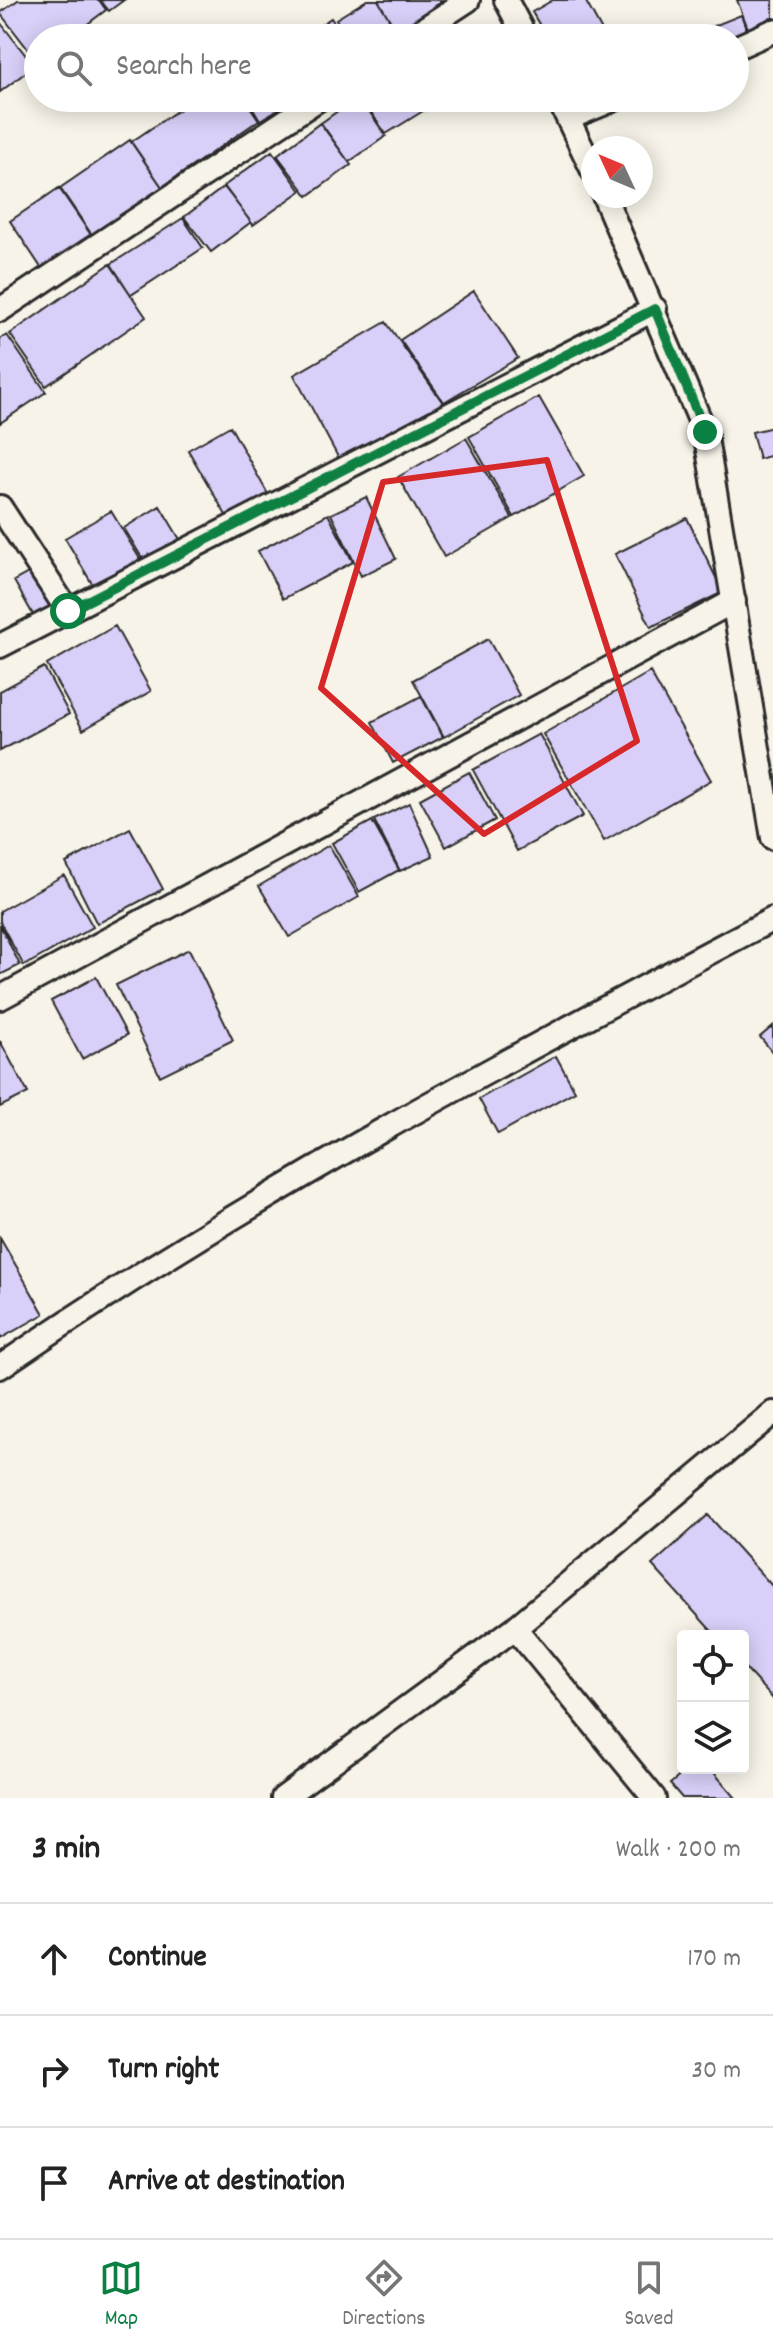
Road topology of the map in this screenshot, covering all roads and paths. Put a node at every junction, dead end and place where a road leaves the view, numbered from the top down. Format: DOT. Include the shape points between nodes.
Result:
graph roads {
  1 [pos="468,0"];
  2 [pos="506,0"];
  3 [pos="431,24"];
  4 [pos="519,24"];
  5 [pos="773,31"];
  6 [pos="749,42"];
  7 [pos="299,112"];
  8 [pos="566,112"];
  9 [pos="583,112"];
  10 [pos="569,118"];
  11 [pos="581,144"];
  12 [pos="609,208"];
  13 [pos="655,309"];
  14 [pos="0,310"];
  15 [pos="0,507"];
  16 [pos="734,601"];
  17 [pos="68,611"];
  18 [pos="0,646"];
  19 [pos="773,838"];
  20 [pos="773,919"];
  21 [pos="0,998"];
  22 [pos="0,1367"];
  23 [pos="773,1413"];
  24 [pos="515,1628"];
  25 [pos="283,1798"];
  26 [pos="654,1798"];
  1 -- 3 [label="street"];
  2 -- 4 [label="street"];
  5 -- 6 [label="street"];
  7 -- 14 [label="street"];
  8 -- 10 [label="street"];
  9 -- 10 [label="street"];
  10 -- 11 [label="street"];
  12 -- 13 [label="street"];
  13 -- 16 [label="street" via="705,432"];
  13 -- 17 [label="street"];
  15 -- 17 [label="street"];
  16 -- 19 [label="street"];
  16 -- 21 [label="street"];
  17 -- 18 [label="street"];
  20 -- 22 [label="street" via="468,1080 121,1284"];
  23 -- 24 [label="street"];
  24 -- 25 [label="street"];
  24 -- 26 [label="street"];
}
